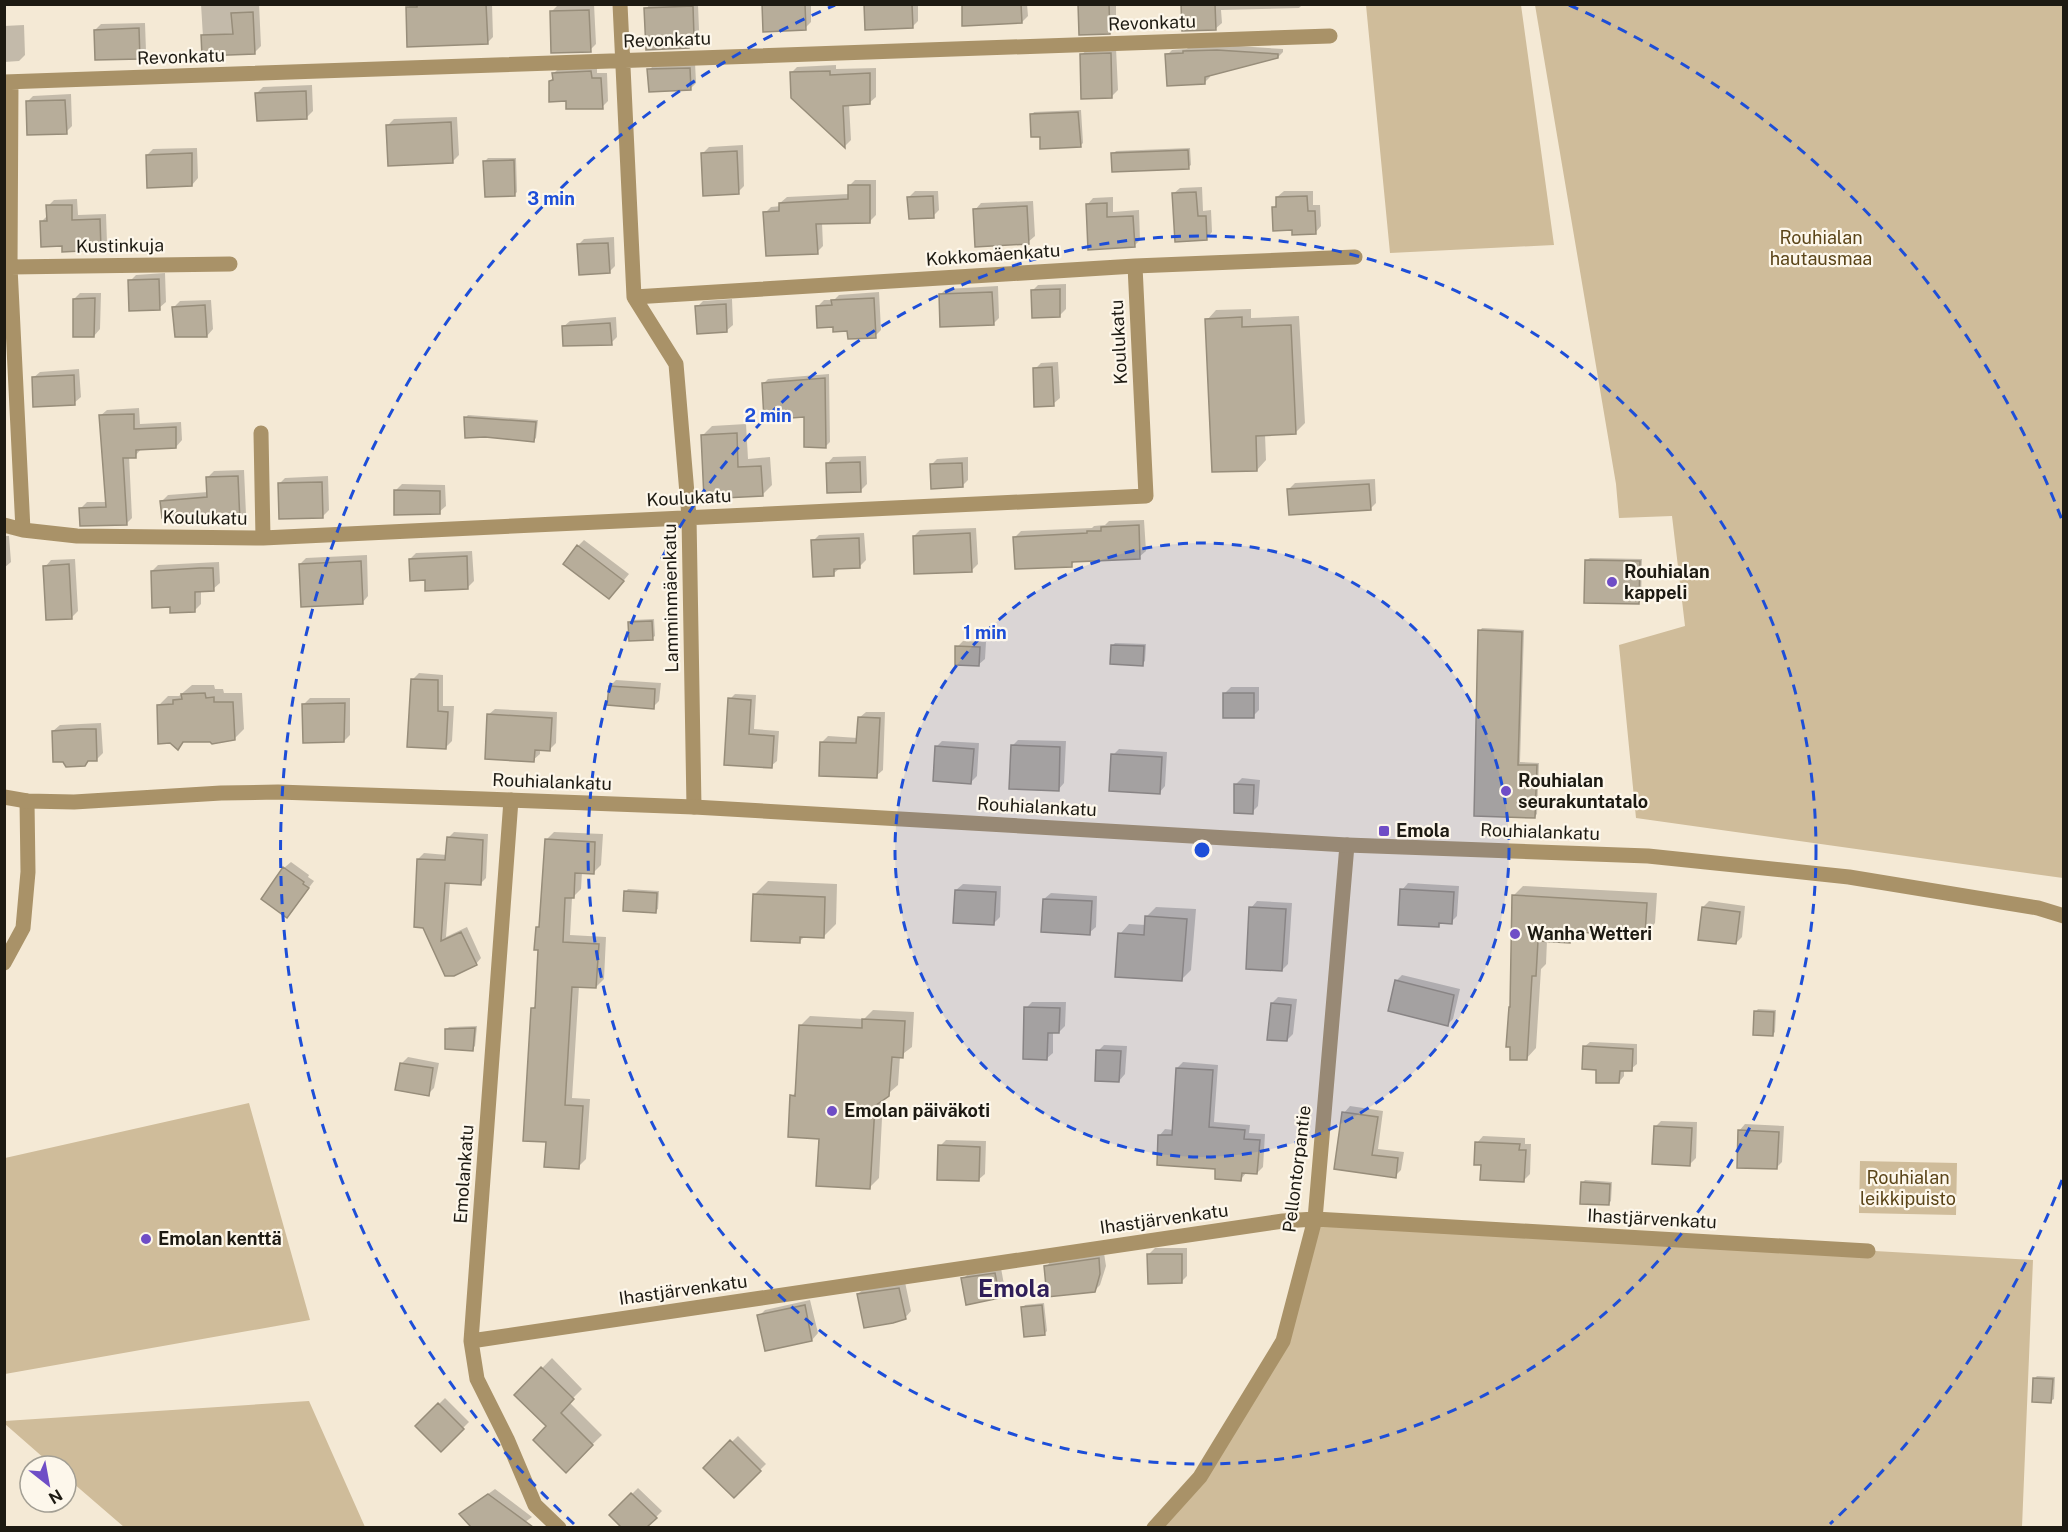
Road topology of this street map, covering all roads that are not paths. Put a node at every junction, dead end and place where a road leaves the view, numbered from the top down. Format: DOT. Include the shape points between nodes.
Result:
graph roads {
  1 [pos="620,4"];
  2 [pos="1330,36"];
  3 [pos="622,61"];
  4 [pos="8,82"];
  5 [pos="1355,256"];
  6 [pos="230,264"];
  7 [pos="1135,266"];
  8 [pos="10,267"];
  9 [pos="634,297"];
  10 [pos="261,433"];
  11 [pos="689,518"];
  12 [pos="4,525"];
  13 [pos="23,530"];
  14 [pos="263,538"];
  15 [pos="4,797"];
  16 [pos="511,800"];
  17 [pos="27,801"];
  18 [pos="694,807"];
  19 [pos="1347,845"];
  20 [pos="2064,916"];
  21 [pos="4,963"];
  22 [pos="1315,1219"];
  23 [pos="1868,1251"];
  24 [pos="471,1341"];
  25 [pos="559,1527"];
  26 [pos="1154,1527"];
  1 -- 3 [label="street, Lamminmäenkatu"];
  2 -- 3 [label="street, Revonkatu"];
  3 -- 4 [label="street, Revonkatu"];
  3 -- 9 [label="street, Lamminmäenkatu"];
  4 -- 8 [label="street"];
  5 -- 7 [label="street, Kokkomäenkatu"];
  6 -- 8 [label="street, Kustinkuja"];
  7 -- 9 [label="street, Kokkomäenkatu"];
  7 -- 11 [label="street, Koulukatu" via="1146,496"];
  8 -- 13 [label="street"];
  9 -- 11 [label="street, Lamminmäenkatu" via="676,364"];
  10 -- 14 [label="street"];
  11 -- 14 [label="street, Koulukatu"];
  11 -- 18 [label="street, Lamminmäenkatu"];
  12 -- 13 [label="street, Koulukatu"];
  13 -- 14 [label="street, Koulukatu" via="77,536"];
  15 -- 17 [label="street, Rouhialankatu"];
  16 -- 17 [label="street, Rouhialankatu" via="278,792"];
  16 -- 18 [label="street, Rouhialankatu"];
  16 -- 24 [label="street, Emolankatu"];
  17 -- 21 [label="street" via="28,872 23,927"];
  18 -- 19 [label="street, Rouhialankatu"];
  19 -- 20 [label="street, Rouhialankatu" via="1648,856 1849,877 2038,908"];
  19 -- 22 [label="street, Pellontorpantie"];
  22 -- 23 [label="street, Ihastjärvenkatu"];
  22 -- 24 [label="street, Ihastjärvenkatu"];
  22 -- 26 [label="street, Pellontorpantie" via="1283,1341 1200,1477"];
  24 -- 25 [label="street, Emolankatu" via="477,1379 535,1505"];
}
